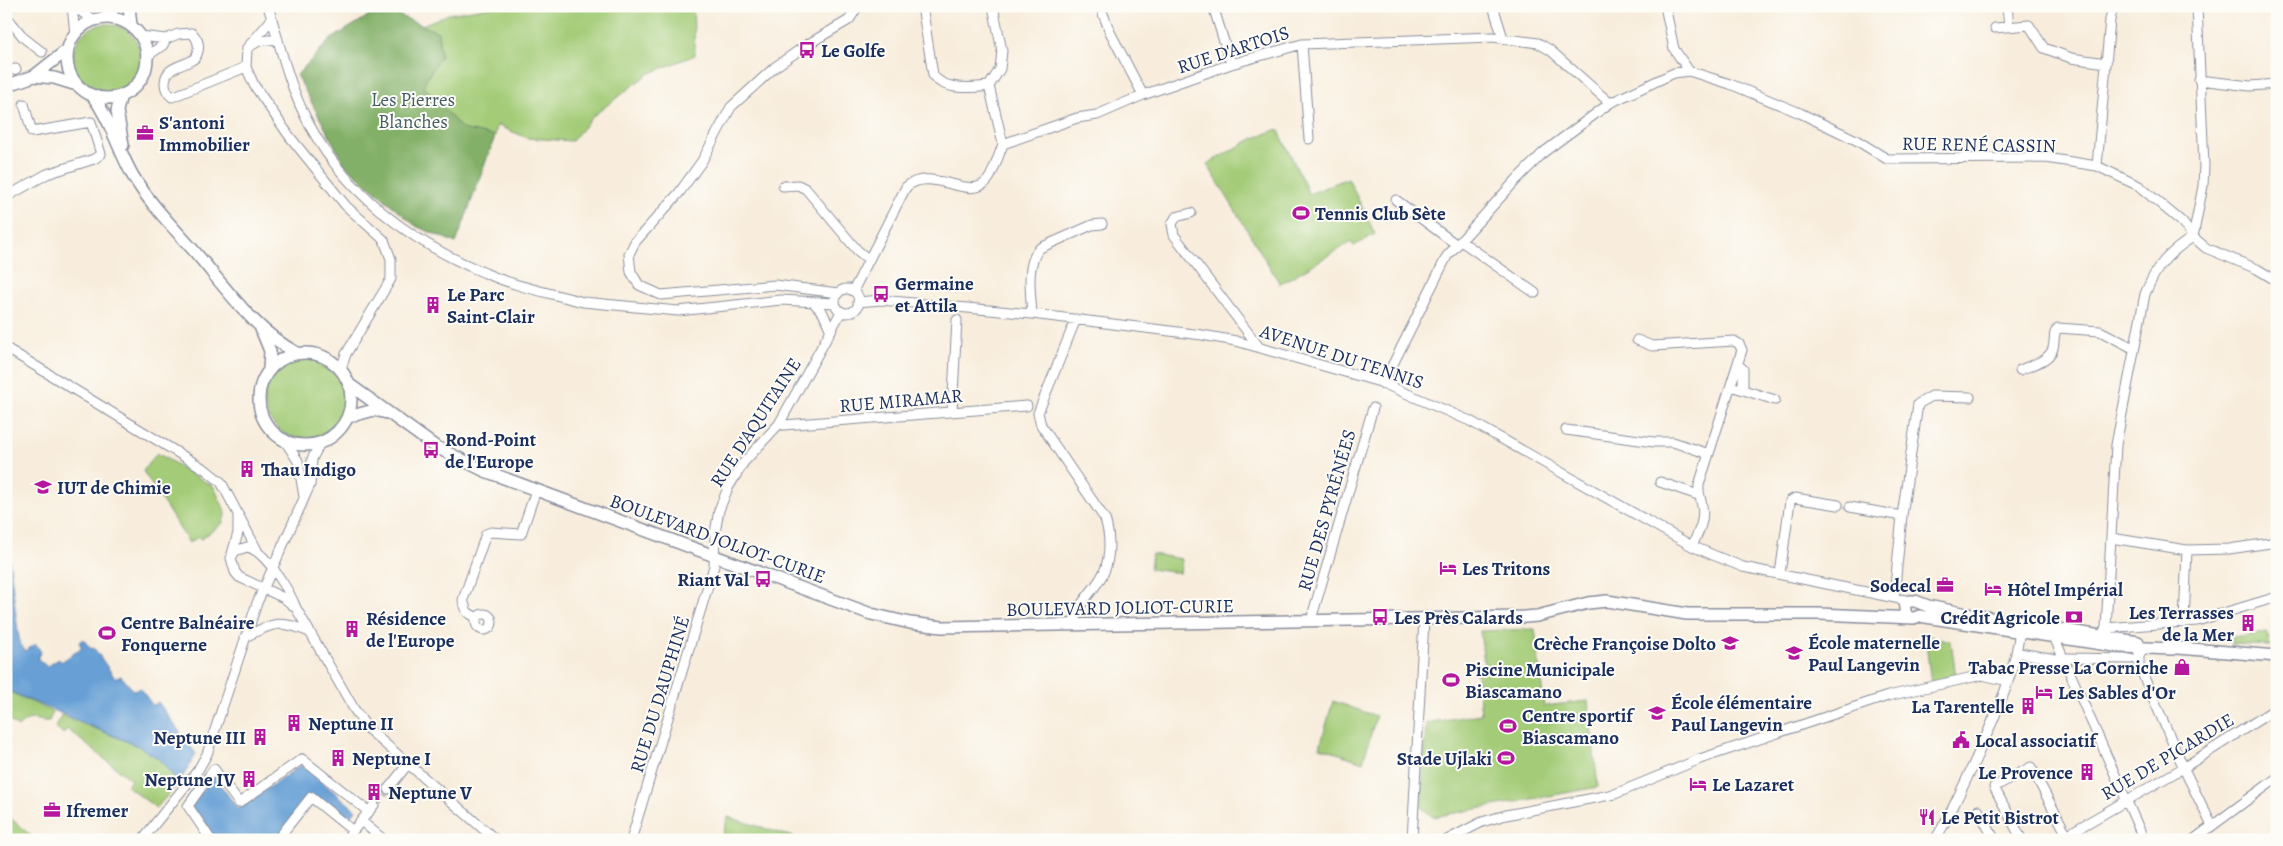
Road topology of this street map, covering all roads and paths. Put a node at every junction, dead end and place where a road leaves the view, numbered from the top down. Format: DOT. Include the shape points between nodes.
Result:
graph roads {
  1 [pos="72,6"];
  2 [pos="115,6"];
  3 [pos="129,6"];
  4 [pos="268,6"];
  5 [pos="858,6"];
  6 [pos="922,6"];
  7 [pos="993,6"];
  8 [pos="1100,6"];
  9 [pos="1213,6"];
  10 [pos="1493,6"];
  11 [pos="1665,6"];
  12 [pos="2007,6"];
  13 [pos="2113,6"];
  14 [pos="2197,6"];
  15 [pos="6,16"];
  16 [pos="107,18"];
  17 [pos="272,19"];
  18 [pos="94,20"];
  19 [pos="131,26"];
  20 [pos="2009,26"];
  21 [pos="1995,28"];
  22 [pos="75,34"];
  23 [pos="140,36"];
  24 [pos="1503,38"];
  25 [pos="166,39"];
  26 [pos="278,39"];
  27 [pos="1302,44"];
  28 [pos="247,48"];
  29 [pos="67,50"];
  30 [pos="42,52"];
  31 [pos="146,57"];
  32 [pos="2106,63"];
  33 [pos="1231,64"];
  34 [pos="246,67"];
  35 [pos="16,69"];
  36 [pos="6,71"];
  37 [pos="1689,71"];
  38 [pos="34,76"];
  39 [pos="2199,80"];
  40 [pos="2277,84"];
  41 [pos="77,85"];
  42 [pos="6,86"];
  43 [pos="990,86"];
  44 [pos="92,95"];
  45 [pos="121,95"];
  46 [pos="1143,95"];
  47 [pos="1610,103"];
  48 [pos="24,104"];
  49 [pos="1309,139"];
  50 [pos="1003,144"];
  51 [pos="126,159"];
  52 [pos="2097,166"];
  53 [pos="783,186"];
  54 [pos="6,197"];
  55 [pos="1396,200"];
  56 [pos="1192,213"];
  57 [pos="1102,224"];
  58 [pos="2193,237"];
  59 [pos="1459,243"];
  60 [pos="869,260"];
  61 [pos="2277,281"];
  62 [pos="852,291"];
  63 [pos="838,293"];
  64 [pos="1535,293"];
  65 [pos="813,302"];
  66 [pos="858,302"];
  67 [pos="835,303"];
  68 [pos="841,312"];
  69 [pos="1032,314"];
  70 [pos="957,320"];
  71 [pos="1076,320"];
  72 [pos="261,329"];
  73 [pos="831,331"];
  74 [pos="1637,340"];
  75 [pos="1259,347"];
  76 [pos="6,348"];
  77 [pos="2133,348"];
  78 [pos="297,353"];
  79 [pos="1738,365"];
  80 [pos="270,369"];
  81 [pos="341,369"];
  82 [pos="2020,370"];
  83 [pos="1383,384"];
  84 [pos="350,385"];
  85 [pos="1731,386"];
  86 [pos="1743,389"];
  87 [pos="1970,397"];
  88 [pos="1775,400"];
  89 [pos="1027,406"];
  90 [pos="1373,408"];
  91 [pos="952,412"];
  92 [pos="387,413"];
  93 [pos="348,417"];
  94 [pos="779,424"];
  95 [pos="1566,430"];
  96 [pos="285,441"];
  97 [pos="320,443"];
  98 [pos="1709,454"];
  99 [pos="1660,482"];
  100 [pos="536,490"];
  101 [pos="1698,495"];
  102 [pos="304,497"];
  103 [pos="1838,505"];
  104 [pos="1850,507"];
  105 [pos="238,514"];
  106 [pos="1902,516"];
  107 [pos="2111,538"];
  108 [pos="2277,542"];
  109 [pos="1692,546"];
  110 [pos="257,550"];
  111 [pos="2187,550"];
  112 [pos="232,554"];
  113 [pos="716,557"];
  114 [pos="272,569"];
  115 [pos="1780,574"];
  116 [pos="264,587"];
  117 [pos="1894,597"];
  118 [pos="2277,597"];
  119 [pos="296,608"];
  120 [pos="1911,609"];
  121 [pos="477,618"];
  122 [pos="1424,620"];
  123 [pos="1312,621"];
  124 [pos="2184,624"];
  125 [pos="1074,625"];
  126 [pos="2018,627"];
  127 [pos="309,632"];
  128 [pos="2059,634"];
  129 [pos="245,637"];
  130 [pos="2106,637"];
  131 [pos="2144,649"];
  132 [pos="2173,649"];
  133 [pos="2019,653"];
  134 [pos="2277,656"];
  135 [pos="2131,660"];
  136 [pos="2008,681"];
  137 [pos="2277,708"];
  138 [pos="408,764"];
  139 [pos="2183,768"];
  140 [pos="2277,778"];
  141 [pos="388,789"];
  142 [pos="2126,801"];
  143 [pos="1978,810"];
  144 [pos="361,821"];
  145 [pos="2212,826"];
  146 [pos="2070,833"];
  147 [pos="351,836"];
  148 [pos="142,840"];
  149 [pos="211,840"];
  150 [pos="277,840"];
  151 [pos="384,840"];
  152 [pos="496,840"];
  153 [pos="632,840"];
  154 [pos="1412,840"];
  155 [pos="1447,840"];
  156 [pos="1935,840"];
  157 [pos="1994,840"];
  158 [pos="2022,840"];
  159 [pos="2058,840"];
  160 [pos="2144,840"];
  161 [pos="2193,840"];
  1 -- 18 [label="street"];
  1 -- 22 [label="street"];
  2 -- 16 [label="main road"];
  3 -- 19 [label="main road"];
  4 -- 17 [label="street"];
  5 -- 63 [label="street" via="849,20 776,67 731,107 702,161 679,193 635,242 629,254 631,272 639,285 660,295 776,286"];
  6 -- 43 [label="street" via="936,81 973,88"];
  7 -- 43 [label="street" via="1002,51 1000,69"];
  8 -- 46 [label="street"];
  9 -- 33 [label="street"];
  10 -- 24 [label="street"];
  11 -- 37 [label="street" via="1674,49"];
  12 -- 20 [label="street"];
  13 -- 32 [label="street"];
  14 -- 39 [label="street"];
  15 -- 30 [label="street" via="24,38"];
  16 -- 18 [label="main road"];
  16 -- 19 [label="main road"];
  17 -- 26 [label="street"];
  17 -- 28 [label="street"];
  18 -- 22 [label="main road"];
  19 -- 23 [label="main road"];
  20 -- 21 [label="street"];
  20 -- 32 [label="street" via="2029,25 2044,48 2071,58"];
  22 -- 29 [label="main road"];
  23 -- 25 [label="street"];
  23 -- 31 [label="main road"];
  24 -- 27 [label="street, RUE D'ARTOIS"];
  24 -- 47 [label="street, RUE D'ARTOIS" via="1538,43 1550,50"];
  25 -- 31 [label="street"];
  25 -- 34 [label="street" via="192,33 199,49 192,61 168,72 165,87 172,97"];
  26 -- 28 [label="street" via="259,41"];
  26 -- 65 [label="street" via="313,133 361,195 401,226 486,274 583,302 625,308 678,311 781,300"];
  27 -- 33 [label="street, RUE D'ARTOIS"];
  27 -- 49 [label="street"];
  28 -- 34 [label="street"];
  29 -- 38 [label="main road"];
  29 -- 41 [label="main road" via="70,74"];
  31 -- 45 [label="main road" via="140,80"];
  32 -- 52 [label="street"];
  33 -- 46 [label="street, RUE D'ARTOIS"];
  34 -- 81 [label="street" via="254,85 290,137 346,206 384,240 391,259 390,279 346,354"];
  35 -- 36 [label="street"];
  37 -- 47 [label="street" via="1674,73"];
  37 -- 52 [label="street, RUE RENÉ CASSIN" via="1800,113 1887,159 2046,158"];
  38 -- 41 [label="main road"];
  38 -- 42 [label="main road"];
  39 -- 40 [label="street" via="2250,86"];
  39 -- 58 [label="street" via="2203,186"];
  41 -- 44 [label="main road"];
  43 -- 50 [label="street"];
  44 -- 45 [label="main road"];
  44 -- 51 [label="main road" via="105,112"];
  45 -- 51 [label="main road" via="117,111"];
  46 -- 50 [label="street, RUE D'ARTOIS" via="1097,115 1077,118"];
  47 -- 59 [label="street" via="1544,152"];
  48 -- 54 [label="street" via="32,132 91,122 101,154 47,174"];
  50 -- 60 [label="street" via="989,178 982,186 974,189 929,179 914,180 906,187"];
  51 -- 72 [label="main road" via="133,175 160,212"];
  52 -- 58 [label="street, RUE RENÉ CASSIN" via="2139,186 2182,222"];
  53 -- 60 [label="street" via="798,185 806,190"];
  55 -- 59 [label="street"];
  56 -- 75 [label="street" via="1176,217 1172,224 1174,234"];
  57 -- 69 [label="street" via="1092,225 1040,248 1033,255"];
  58 -- 61 [label="street, RUE RENÉ CASSIN" via="2206,248"];
  58 -- 77 [label="street" via="2168,254 2153,273"];
  59 -- 64 [label="street"];
  59 -- 83 [label="street" via="1437,273"];
  60 -- 62 [label="street"];
  62 -- 63 [label="street"];
  62 -- 66 [label="street"];
  63 -- 67 [label="street"];
  65 -- 67 [label="street"];
  65 -- 73 [label="street" via="823,313"];
  66 -- 68 [label="street" via="854,311"];
  66 -- 69 [label="street, AVENUE DU TENNIS" via="881,300"];
  67 -- 68 [label="street"];
  68 -- 73 [label="street, RUE D'AQUITAINE"];
  69 -- 71 [label="street, AVENUE DU TENNIS"];
  70 -- 91 [label="street"];
  71 -- 75 [label="street, AVENUE DU TENNIS" via="1202,335"];
  71 -- 125 [label="street" via="1038,413 1041,425 1105,519 1110,535 1104,572 1075,614"];
  72 -- 78 [label="main road"];
  72 -- 80 [label="main road" via="270,351"];
  73 -- 94 [label="street, RUE D'AQUITAINE"];
  74 -- 79 [label="street" via="1652,346 1734,342 1742,350"];
  75 -- 83 [label="street, AVENUE DU TENNIS"];
  76 -- 105 [label="street" via="210,473 226,489"];
  77 -- 82 [label="street" via="2100,331 2060,327 2055,331 2054,347 2049,355"];
  77 -- 107 [label="street" via="2116,445"];
  78 -- 80 [label="main road" via="287,356"];
  78 -- 81 [label="main road" via="326,357"];
  79 -- 85 [label="street"];
  79 -- 86 [label="street" via="1743,369"];
  80 -- 96 [label="main road" via="260,388 259,409 268,428"];
  81 -- 84 [label="main road"];
  83 -- 109 [label="street, AVENUE DU TENNIS" via="1470,420"];
  84 -- 92 [label="main road, BOULEVARD JOLIOT-CURIE"];
  84 -- 93 [label="main road" via="352,396"];
  85 -- 86 [label="street"];
  85 -- 98 [label="street"];
  86 -- 88 [label="street"];
  87 -- 106 [label="street" via="1932,396 1918,404"];
  89 -- 91 [label="street, RUE MIRAMAR"];
  90 -- 123 [label="street, RUE DES PYRÉNÉES"];
  91 -- 94 [label="street, RUE MIRAMAR"];
  92 -- 93 [label="main road" via="374,410"];
  92 -- 100 [label="main road, BOULEVARD JOLIOT-CURIE" via="453,457"];
  93 -- 97 [label="main road" via="341,428"];
  94 -- 113 [label="street, RUE D'AQUITAINE" via="744,462 728,488 719,510 715,533"];
  95 -- 98 [label="street" via="1673,442"];
  96 -- 97 [label="main road" via="302,445"];
  96 -- 102 [label="street" via="298,461"];
  97 -- 102 [label="street" via="312,459 310,485"];
  98 -- 101 [label="street"];
  99 -- 101 [label="street"];
  100 -- 113 [label="main road, BOULEVARD JOLIOT-CURIE"];
  100 -- 121 [label="street" via="521,534 486,534 463,600 467,612"];
  101 -- 109 [label="street" via="1703,510 1702,521"];
  102 -- 114 [label="street"];
  103 -- 115 [label="street" via="1795,498 1790,501"];
  104 -- 106 [label="street"];
  105 -- 110 [label="street"];
  105 -- 112 [label="street" via="238,533"];
  106 -- 117 [label="street"];
  107 -- 111 [label="street"];
  107 -- 130 [label="street"];
  108 -- 111 [label="street" via="2229,550"];
  109 -- 115 [label="street, AVENUE DU TENNIS" via="1744,567"];
  110 -- 112 [label="street" via="243,547"];
  110 -- 114 [label="street"];
  111 -- 124 [label="street"];
  112 -- 116 [label="street" via="233,567 239,577"];
  113 -- 125 [label="main road, BOULEVARD JOLIOT-CURIE" via="871,614 910,623 942,627"];
  113 -- 153 [label="street, RUE DU DAUPHINÉ"];
  114 -- 116 [label="street"];
  114 -- 119 [label="street" via="291,595"];
  115 -- 117 [label="street, AVENUE DU TENNIS"];
  116 -- 119 [label="street"];
  116 -- 129 [label="street"];
  117 -- 120 [label="street, AVENUE DU TENNIS"];
  118 -- 124 [label="street"];
  119 -- 127 [label="street"];
  120 -- 122 [label="main road, BOULEVARD JOLIOT-CURIE" via="1892,617 1687,614 1607,601 1537,616"];
  120 -- 126 [label="main road, AVENUE DU TENNIS"];
  122 -- 123 [label="main road, BOULEVARD JOLIOT-CURIE"];
  122 -- 154 [label="street"];
  123 -- 125 [label="main road, BOULEVARD JOLIOT-CURIE"];
  124 -- 130 [label="street"];
  126 -- 128 [label="main road, AVENUE DU TENNIS"];
  126 -- 136 [label="street"];
  127 -- 129 [label="street" via="294,625 273,623"];
  127 -- 138 [label="street" via="368,729"];
  128 -- 130 [label="main road, AVENUE DU TENNIS"];
  128 -- 142 [label="street"];
  129 -- 148 [label="street" via="208,754"];
  130 -- 131 [label="main road"];
  130 -- 132 [label="main road"];
  131 -- 132 [label="main road"];
  131 -- 139 [label="street" via="2139,655 2139,666"];
  132 -- 134 [label="main road"];
  133 -- 135 [label="street" via="2064,659 2120,657"];
  136 -- 155 [label="street" via="1982,675 1888,696 1700,759 1615,794 1506,815 1482,822"];
  136 -- 156 [label="street" via="1973,766"];
  137 -- 139 [label="street, RUE DE PICARDIE"];
  138 -- 141 [label="street"];
  138 -- 152 [label="street"];
  139 -- 142 [label="street, RUE DE PICARDIE"];
  139 -- 145 [label="street"];
  140 -- 145 [label="street"];
  142 -- 146 [label="street, RUE DE PICARDIE"];
  142 -- 160 [label="street"];
  143 -- 157 [label="street"];
  144 -- 147 [label="street"];
  144 -- 149 [label="street" via="372,808 302,759 239,803 214,769 188,806"];
  144 -- 151 [label="street"];
  145 -- 161 [label="street"];
  146 -- 158 [label="street" via="2032,767 1994,787"];
  146 -- 159 [label="street, RUE DE PICARDIE"];
  147 -- 150 [label="street" via="312,797"];
}
